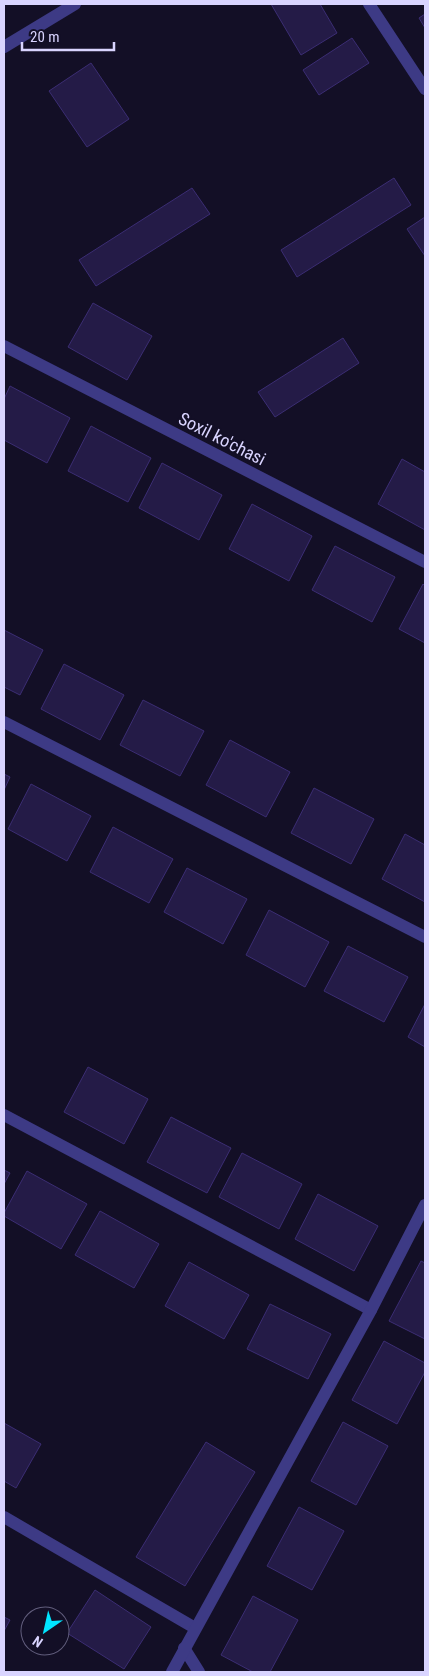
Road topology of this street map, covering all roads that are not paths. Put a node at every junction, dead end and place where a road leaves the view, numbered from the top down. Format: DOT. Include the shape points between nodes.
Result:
graph roads {
  1 [pos="75,4"];
  2 [pos="369,4"];
  3 [pos="4,47"];
  4 [pos="425,89"];
  5 [pos="4,346"];
  6 [pos="425,562"];
  7 [pos="4,722"];
  8 [pos="425,937"];
  9 [pos="4,1115"];
  10 [pos="425,1204"];
  11 [pos="371,1310"];
  12 [pos="4,1517"];
  13 [pos="195,1628"];
  14 [pos="184,1648"];
  15 [pos="172,1672"];
  16 [pos="199,1672"];
  1 -- 3 [label="street"];
  2 -- 4 [label="street"];
  5 -- 6 [label="street, Soxil ko'chasi"];
  7 -- 8 [label="street"];
  9 -- 11 [label="street"];
  10 -- 11 [label="street"];
  11 -- 13 [label="street"];
  12 -- 13 [label="street"];
  13 -- 14 [label="street"];
  14 -- 15 [label="street"];
  14 -- 16 [label="street"];
}
